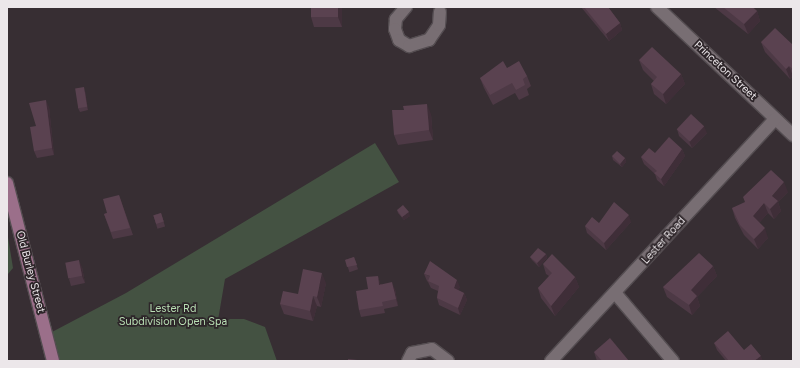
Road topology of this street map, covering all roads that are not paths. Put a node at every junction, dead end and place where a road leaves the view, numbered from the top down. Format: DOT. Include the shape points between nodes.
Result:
graph roads {
  1 [pos="406,7"];
  2 [pos="657,7"];
  3 [pos="441,9"];
  4 [pos="775,119"];
  5 [pos="793,135"];
  6 [pos="7,183"];
  7 [pos="616,294"];
  8 [pos="53,361"];
  9 [pos="408,361"];
  10 [pos="448,361"];
  11 [pos="551,361"];
  12 [pos="673,361"];
  1 -- 3 [label="street" via="396,19 394,29 399,40 409,46 429,40 438,26"];
  2 -- 4 [label="street, Princeton Street"];
  4 -- 5 [label="street, Princeton Street"];
  4 -- 7 [label="street, Lester Road"];
  6 -- 8 [label="main road, Old Burley Street"];
  7 -- 11 [label="street, Lester Road"];
  7 -- 12 [label="street"];
  9 -- 10 [label="street" via="412,353 432,349"];
}
